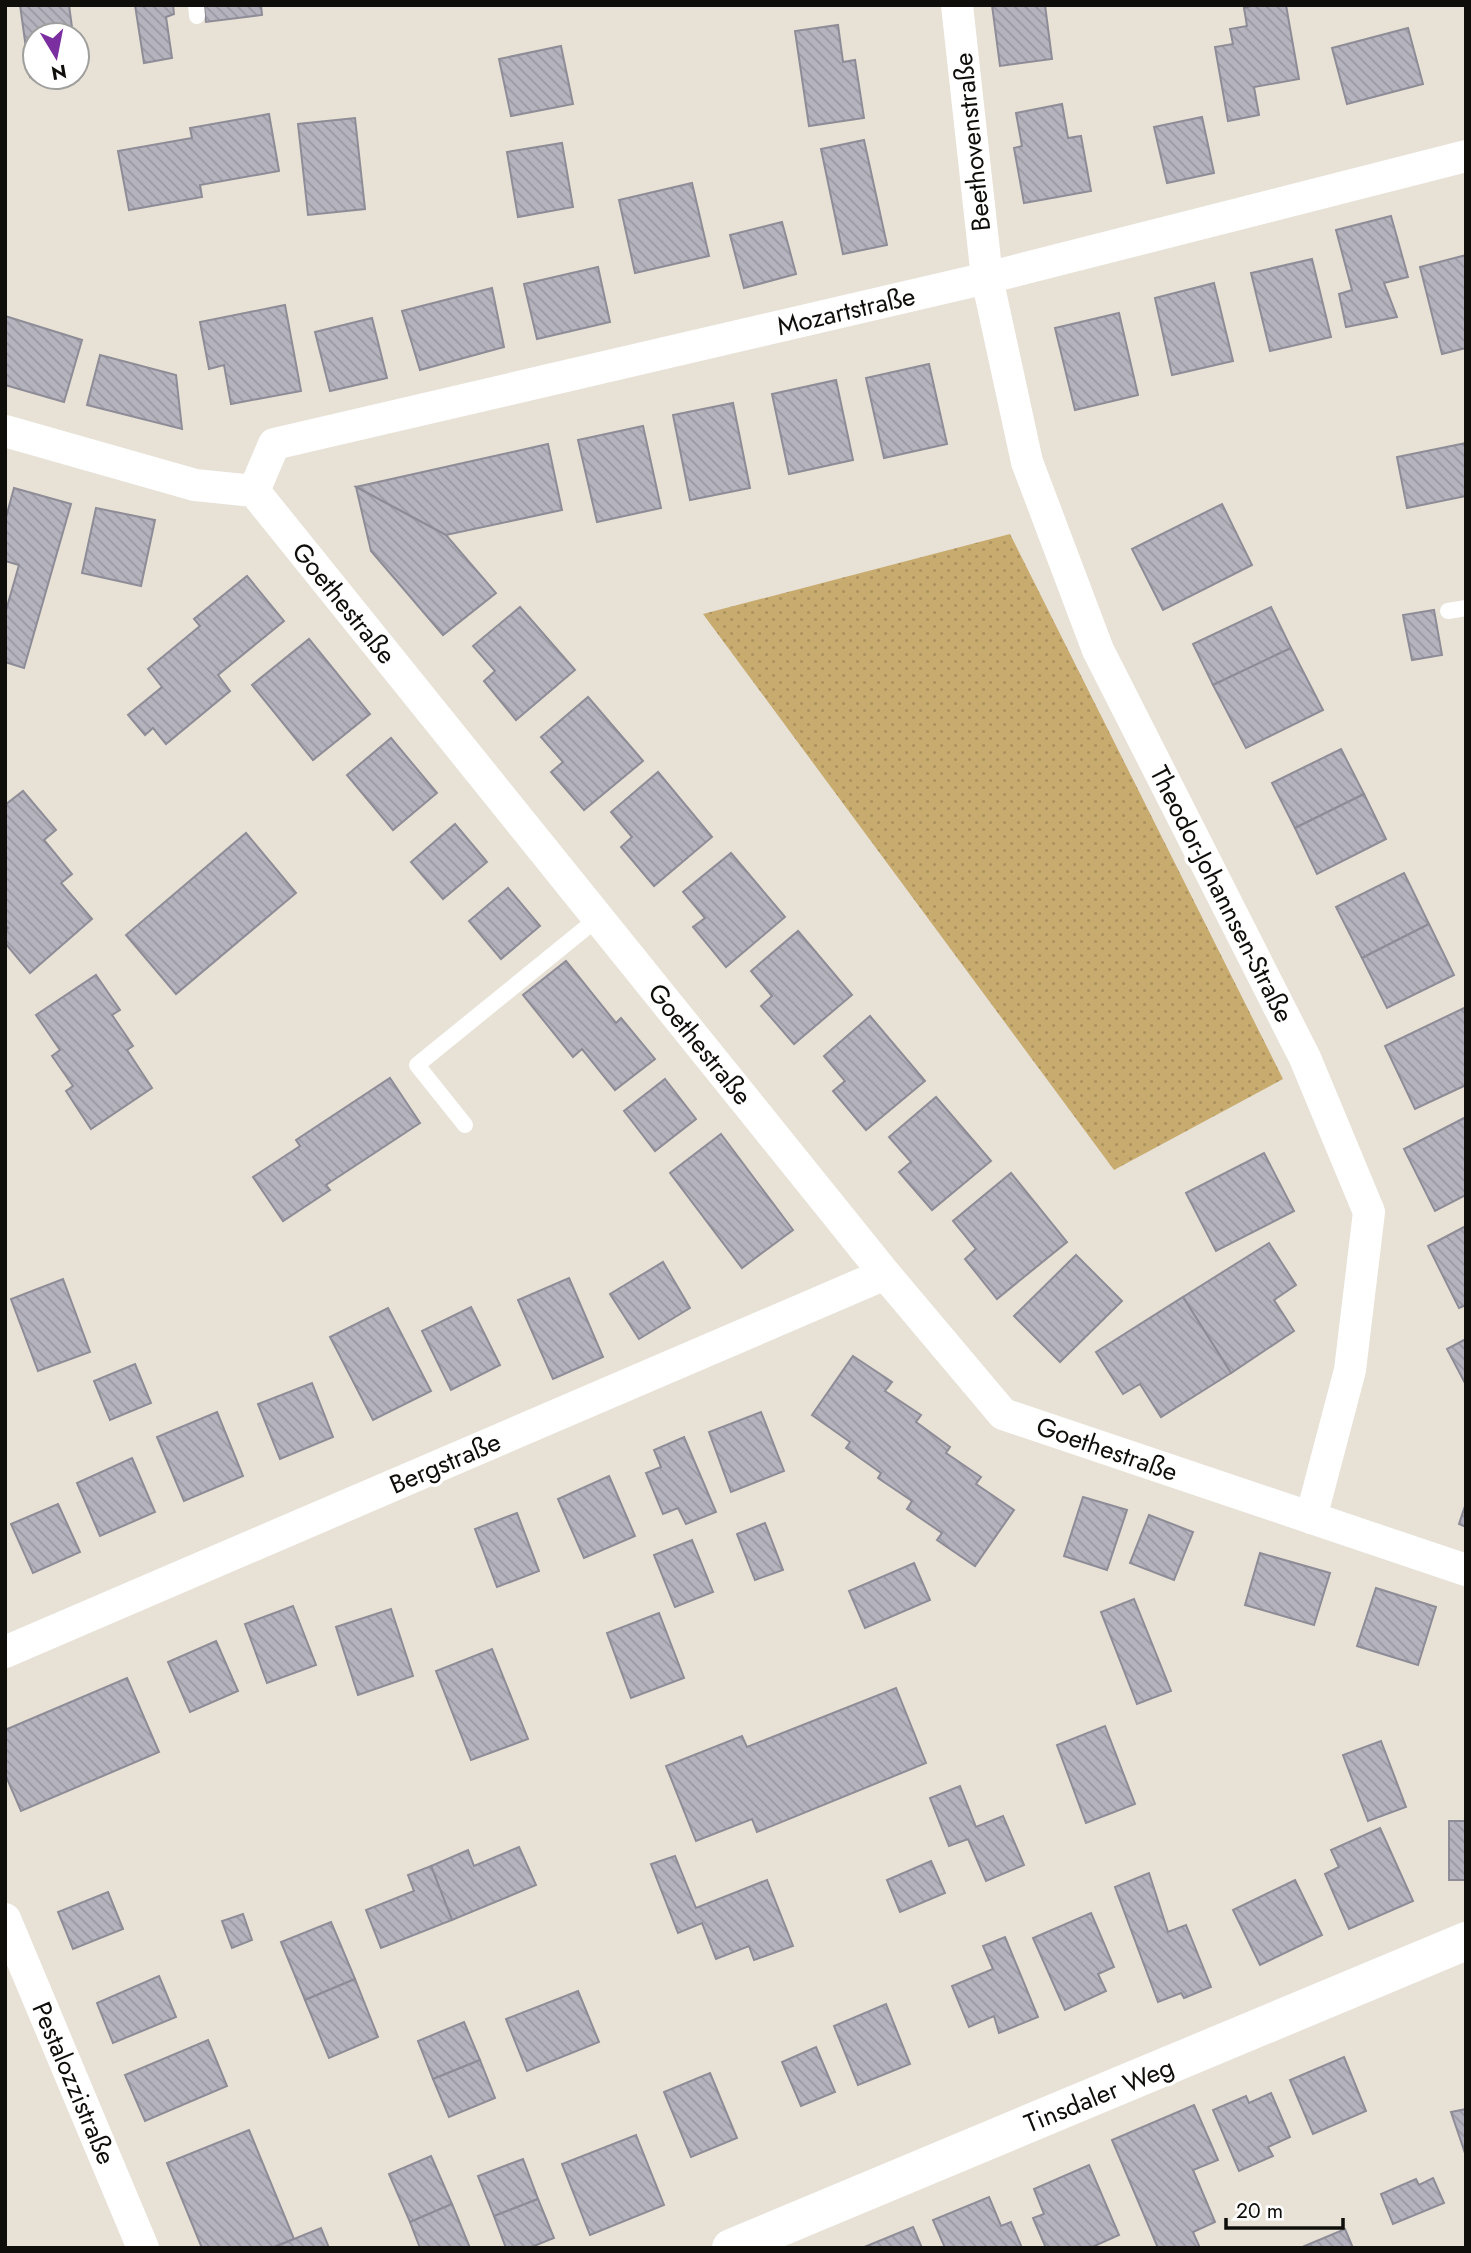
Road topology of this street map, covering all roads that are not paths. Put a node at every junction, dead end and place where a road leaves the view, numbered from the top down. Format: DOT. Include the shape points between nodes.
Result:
graph roads {
  1 [pos="957,5"];
  2 [pos="1466,156"];
  3 [pos="987,278"];
  4 [pos="5,431"];
  5 [pos="254,491"];
  6 [pos="1466,608"];
  7 [pos="1448,611"];
  8 [pos="598,918"];
  9 [pos="465,1125"];
  10 [pos="885,1273"];
  11 [pos="1311,1518"];
  12 [pos="1466,1570"];
  13 [pos="5,1652"];
  14 [pos="5,1919"];
  15 [pos="1466,1941"];
  16 [pos="144,2248"];
  17 [pos="731,2248"];
  1 -- 3 [label="street, Beethovenstraße"];
  2 -- 3 [label="street, Mozartstraße"];
  3 -- 5 [label="street, Mozartstraße" via="274,444"];
  3 -- 11 [label="street, Theodor-Johannsen-Straße" via="1027,462 1098,650 1306,1058 1369,1212 1350,1370"];
  4 -- 5 [label="street" via="195,485"];
  5 -- 8 [label="street, Goethestraße"];
  6 -- 7 [label="lane"];
  8 -- 9 [label="lane" via="417,1065"];
  8 -- 10 [label="street, Goethestraße"];
  10 -- 11 [label="street, Goethestraße" via="1003,1414"];
  10 -- 13 [label="street, Bergstraße"];
  11 -- 12 [label="street, Goethestraße"];
  14 -- 16 [label="street, Pestalozzistraße"];
  15 -- 17 [label="street, Tinsdaler Weg"];
}
